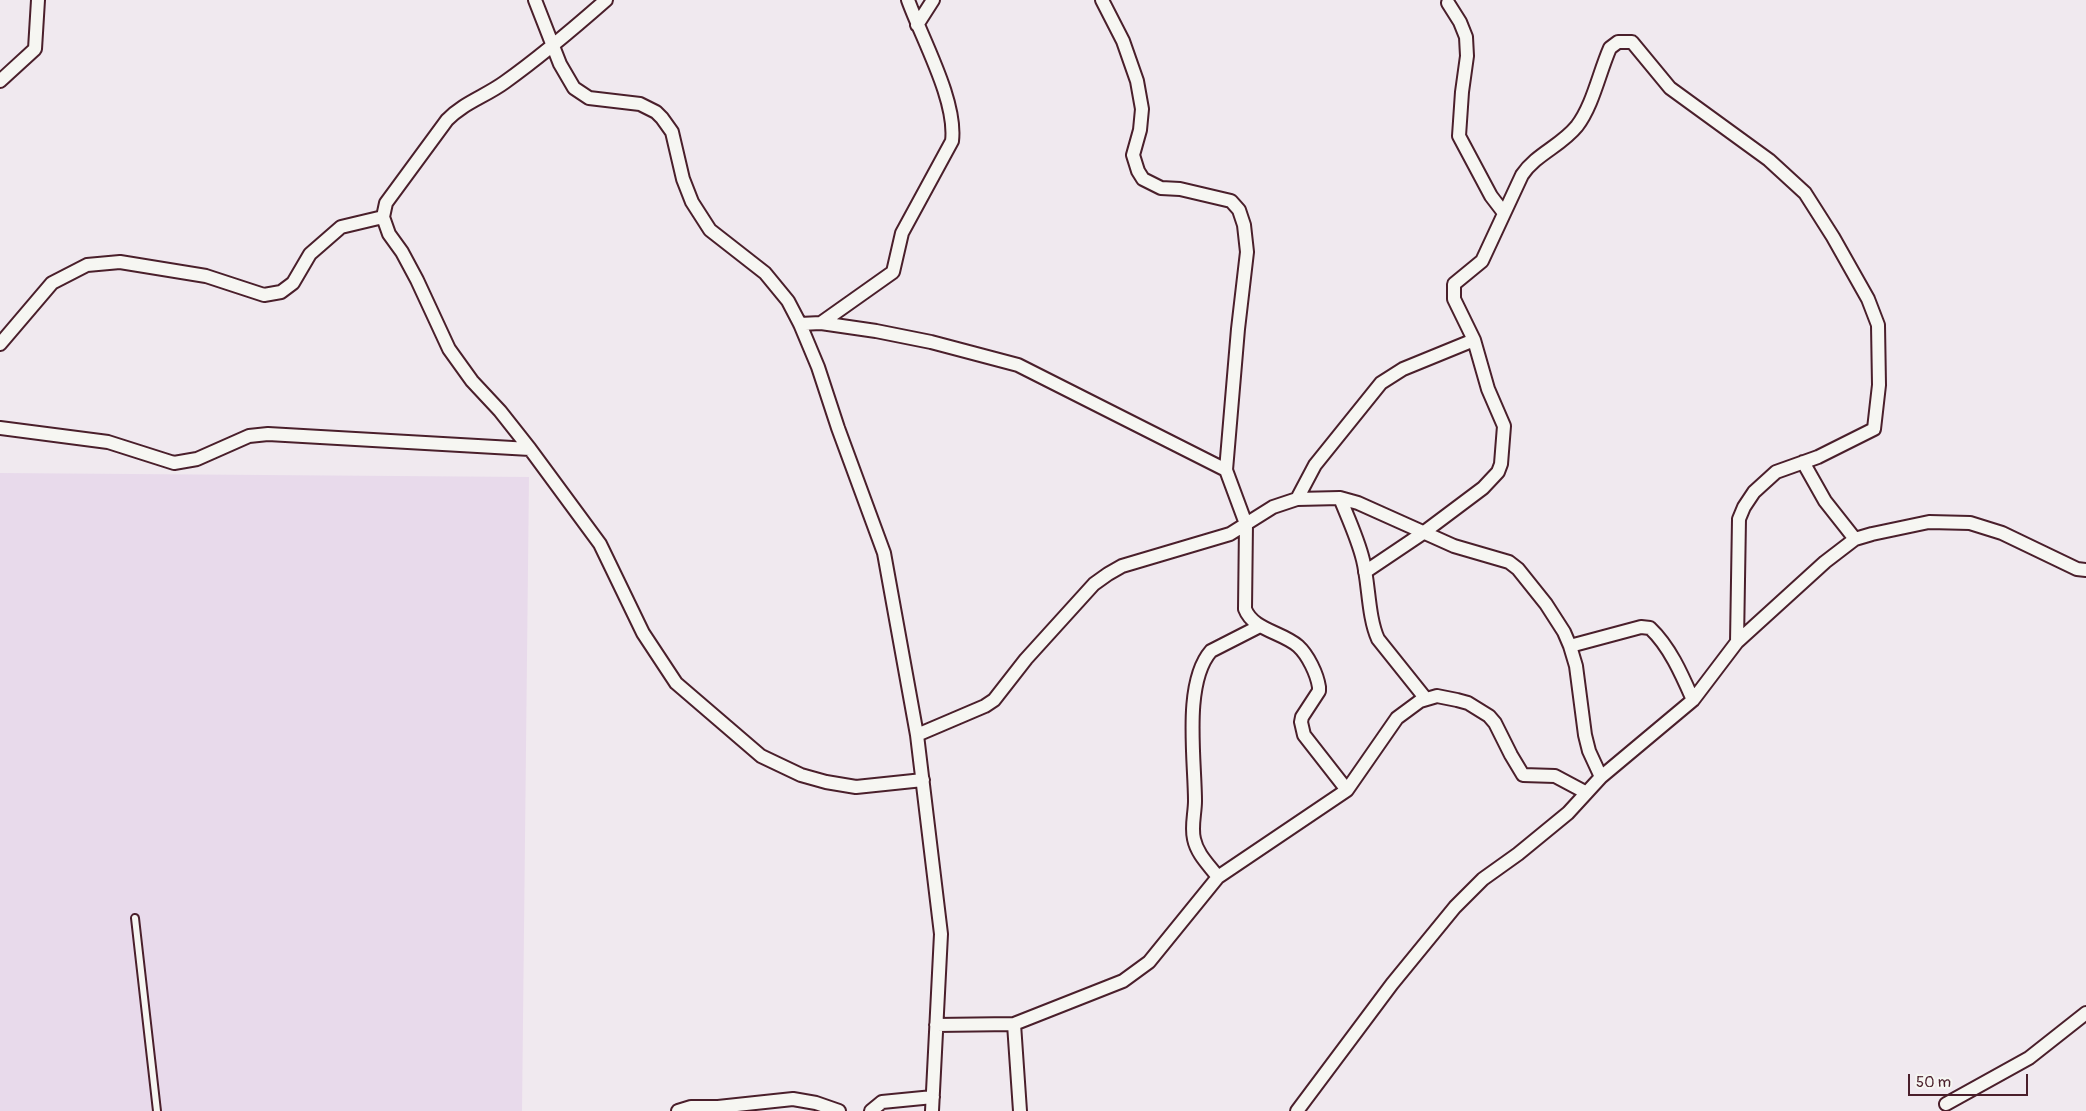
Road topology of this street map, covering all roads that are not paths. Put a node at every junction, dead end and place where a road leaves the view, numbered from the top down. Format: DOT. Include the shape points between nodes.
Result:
graph roads {
  1 [pos="38,0"];
  2 [pos="535,0"];
  3 [pos="606,0"];
  4 [pos="908,0"];
  5 [pos="933,0"];
  6 [pos="1102,0"];
  7 [pos="1448,3"];
  8 [pos="917,25"];
  9 [pos="553,45"];
  10 [pos="0,81"];
  11 [pos="1504,213"];
  12 [pos="383,217"];
  13 [pos="821,323"];
  14 [pos="800,324"];
  15 [pos="1474,340"];
  16 [pos="0,344"];
  17 [pos="0,428"];
  18 [pos="530,449"];
  19 [pos="1804,462"];
  20 [pos="1226,470"];
  21 [pos="1340,498"];
  22 [pos="1297,499"];
  23 [pos="1246,524"];
  24 [pos="1424,532"];
  25 [pos="1855,539"];
  26 [pos="2086,570"];
  27 [pos="1365,572"];
  28 [pos="1260,626"];
  29 [pos="1737,642"];
  30 [pos="1570,646"];
  31 [pos="1426,699"];
  32 [pos="1693,700"];
  33 [pos="917,735"];
  34 [pos="1601,777"];
  35 [pos="923,780"];
  36 [pos="1347,790"];
  37 [pos="1585,792"];
  38 [pos="1218,877"];
  39 [pos="135,918"];
  40 [pos="2086,1013"];
  41 [pos="1014,1024"];
  42 [pos="936,1025"];
  43 [pos="933,1097"];
  44 [pos="1946,1104"];
  45 [pos="157,1111"];
  46 [pos="678,1111"];
  47 [pos="839,1111"];
  48 [pos="871,1111"];
  49 [pos="932,1111"];
  50 [pos="1020,1111"];
  51 [pos="1297,1111"];
  1 -- 10 [label="street" via="35,49"];
  2 -- 9 [label="street"];
  3 -- 9 [label="street"];
  4 -- 8 [label="street"];
  5 -- 8 [label="street"];
  6 -- 20 [label="street" via="1138,80 1142,109 1134,155 1143,179 1161,188 1231,201 1240,210 1244,225 1247,252"];
  7 -- 11 [label="street" via="1466,37 1459,136 1491,196"];
  8 -- 13 [label="street" via="946,100 952,141 902,233 894,272"];
  9 -- 12 [label="street" via="503,84 457,109 386,203"];
  9 -- 14 [label="street" via="574,88 589,98 640,104 662,118 672,132 692,202 710,230 765,273 788,301"];
  11 -- 15 [label="street" via="1482,261 1454,284 1454,300"];
  11 -- 19 [label="street" via="1528,166 1577,126 1610,48 1618,42 1632,42 1670,88 1769,160 1805,193 1834,237 1874,313 1878,325 1879,385 1875,426 1870,432"];
  12 -- 16 [label="street" via="341,227 310,254 293,283 281,292 264,295 206,276 120,262 87,265 52,283"];
  12 -- 18 [label="street" via="449,349"];
  13 -- 14 [label="street"];
  13 -- 20 [label="street" via="876,330 1018,365"];
  14 -- 33 [label="street" via="884,553"];
  15 -- 22 [label="street" via="1403,369 1381,383 1315,465"];
  15 -- 24 [label="street" via="1488,389 1504,426 1501,464 1483,488"];
  17 -- 18 [label="street" via="108,442 174,463 197,459 249,436 268,434"];
  18 -- 35 [label="street" via="600,544 643,633 676,683 737,736 761,756 801,775 826,782 856,787"];
  19 -- 25 [label="street" via="1825,501"];
  19 -- 29 [label="street" via="1766,479 1744,506 1739,519"];
  20 -- 23 [label="street"];
  21 -- 22 [label="street"];
  21 -- 24 [label="street"];
  21 -- 27 [label="street" via="1363,558"];
  22 -- 23 [label="street" via="1273,507"];
  23 -- 28 [label="street" via="1245,609"];
  23 -- 33 [label="street" via="1230,534 1122,566 1108,574 1094,584 1026,659 994,700"];
  24 -- 27 [label="street"];
  24 -- 30 [label="street" via="1454,546 1509,562 1546,604"];
  25 -- 26 [label="street" via="1929,522 1970,523 2002,533 2077,569"];
  25 -- 29 [label="street"];
  27 -- 31 [label="street" via="1373,627 1378,639"];
  28 -- 36 [label="street" via="1298,647 1313,670 1319,692 1302,717 1304,734"];
  28 -- 38 [label="street" via="1211,651 1198,679 1192,727 1193,837 1198,851"];
  29 -- 32 [label="street"];
  30 -- 32 [label="street" via="1641,627 1650,628 1660,636"];
  30 -- 34 [label="street" via="1576,666 1585,735"];
  31 -- 36 [label="street" via="1397,718"];
  31 -- 37 [label="street" via="1437,696 1468,703 1495,723 1523,775 1555,776"];
  32 -- 34 [label="street"];
  33 -- 35 [label="street"];
  34 -- 37 [label="street"];
  35 -- 42 [label="street" via="941,934"];
  36 -- 38 [label="street"];
  37 -- 51 [label="street" via="1568,813 1483,879 1455,907 1392,984"];
  38 -- 41 [label="street" via="1149,962 1123,981"];
  39 -- 45 [label="lane"];
  40 -- 44 [label="street" via="2029,1058"];
  41 -- 42 [label="street"];
  41 -- 50 [label="street"];
  42 -- 43 [label="street"];
  43 -- 48 [label="street" via="882,1102"];
  43 -- 49 [label="street"];
  46 -- 47 [label="street" via="691,1107 793,1099"];
}
